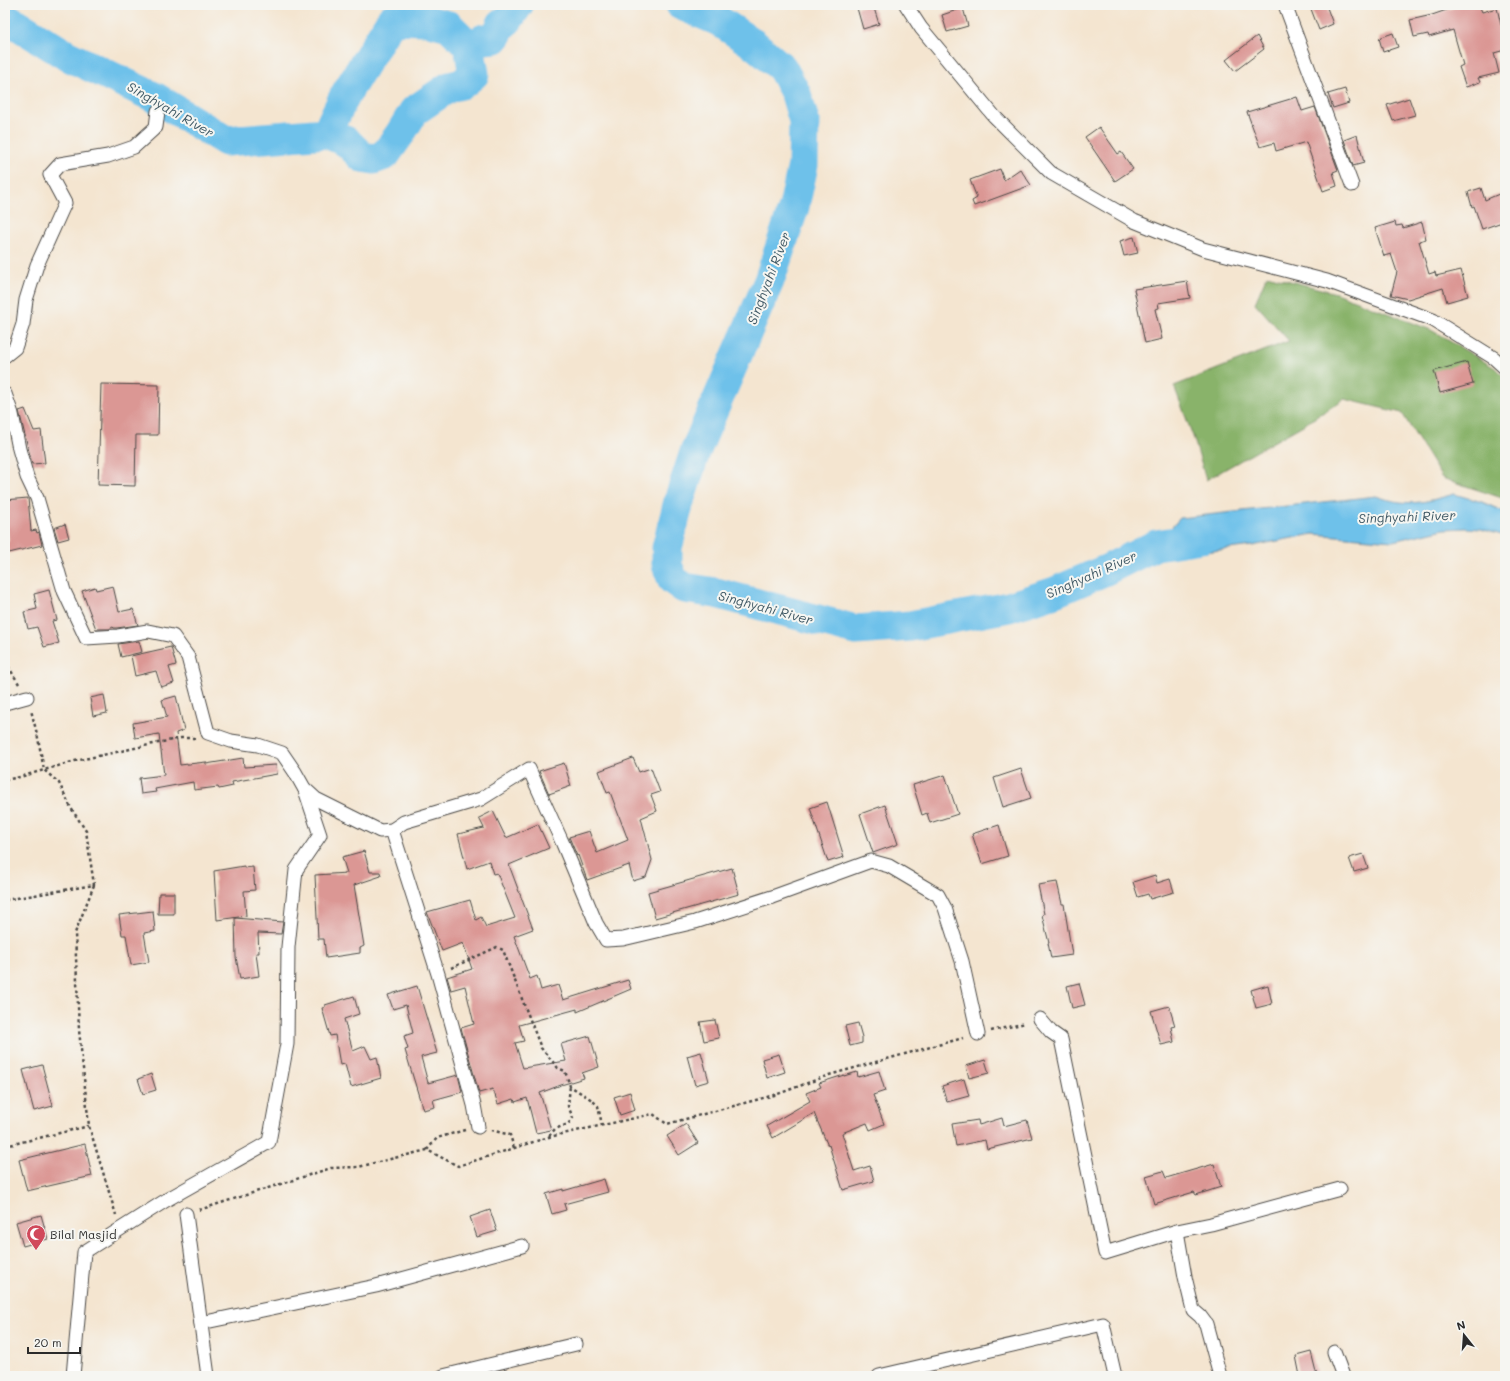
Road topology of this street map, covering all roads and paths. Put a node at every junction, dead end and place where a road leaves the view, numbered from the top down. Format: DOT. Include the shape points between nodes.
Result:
graph roads {
  1 [pos="906,5"];
  2 [pos="1285,5"];
  3 [pos="158,111"];
  4 [pos="1352,185"];
  5 [pos="5,356"];
  6 [pos="1505,368"];
  7 [pos="5,394"];
  8 [pos="5,662"];
  9 [pos="27,697"];
  10 [pos="5,703"];
  11 [pos="196,738"];
  12 [pos="44,770"];
  13 [pos="5,780"];
  14 [pos="304,788"];
  15 [pos="392,830"];
  16 [pos="94,885"];
  17 [pos="5,900"];
  18 [pos="438,974"];
  19 [pos="1040,1019"];
  20 [pos="978,1034"];
  21 [pos="570,1086"];
  22 [pos="602,1125"];
  23 [pos="89,1126"];
  24 [pos="478,1127"];
  25 [pos="549,1137"];
  26 [pos="5,1146"];
  27 [pos="514,1148"];
  28 [pos="426,1150"];
  29 [pos="1340,1189"];
  30 [pos="186,1214"];
  31 [pos="120,1229"];
  32 [pos="1178,1231"];
  33 [pos="522,1246"];
  34 [pos="201,1323"];
  35 [pos="576,1344"];
  36 [pos="1334,1352"];
  37 [pos="73,1376"];
  38 [pos="208,1376"];
  39 [pos="443,1376"];
  40 [pos="879,1376"];
  41 [pos="1115,1376"];
  42 [pos="1220,1376"];
  43 [pos="1343,1376"];
  1 -- 6 [label="street" via="921,28 994,116 1051,173 1134,221 1203,249 1327,281 1433,320 1494,358"];
  2 -- 4 [label="street"];
  3 -- 5 [label="street" via="156,127 134,147 108,156 60,164 50,175 65,203 37,265 15,348"];
  7 -- 14 [label="street" via="27,477 37,498 64,591 86,638 118,636 148,630 173,636 188,657 208,733 282,753"];
  8 -- 9 [label="path"];
  9 -- 10 [label="street"];
  9 -- 12 [label="path"];
  11 -- 12 [label="path" via="181,738"];
  12 -- 13 [label="path"];
  12 -- 16 [label="path" via="59,783 86,831"];
  14 -- 15 [label="street" via="316,799 380,831"];
  14 -- 31 [label="street" via="320,834 296,870 288,947 287,1044 269,1142"];
  15 -- 18 [label="street"];
  15 -- 20 [label="street" via="404,822 481,799 529,769 564,844 596,923 606,940 622,939 695,922 871,861 889,866 938,895 946,908 962,961"];
  16 -- 17 [label="path"];
  16 -- 23 [label="path" via="75,933 79,1030"];
  18 -- 21 [label="path" via="497,947 503,950 541,1048 558,1068 565,1071"];
  18 -- 24 [label="street"];
  19 -- 20 [label="path"];
  19 -- 32 [label="street" via="1061,1039 1105,1253"];
  20 -- 22 [label="path" via="828,1075 778,1094 667,1124 653,1114"];
  21 -- 22 [label="path" via="598,1106"];
  21 -- 25 [label="path" via="568,1106 573,1118 568,1124 555,1129"];
  22 -- 25 [label="path"];
  23 -- 26 [label="path"];
  23 -- 31 [label="path"];
  24 -- 27 [label="path" via="510,1134"];
  24 -- 28 [label="path" via="436,1138"];
  25 -- 27 [label="path"];
  27 -- 28 [label="path" via="458,1166"];
  28 -- 30 [label="path" via="358,1167 331,1168"];
  29 -- 32 [label="street"];
  30 -- 34 [label="street"];
  31 -- 37 [label="street" via="84,1252"];
  32 -- 42 [label="street" via="1193,1310 1206,1324"];
  33 -- 34 [label="street" via="376,1286"];
  34 -- 38 [label="street"];
  35 -- 39 [label="street"];
  36 -- 43 [label="street"];
  40 -- 41 [label="street" via="1104,1324"];
}
